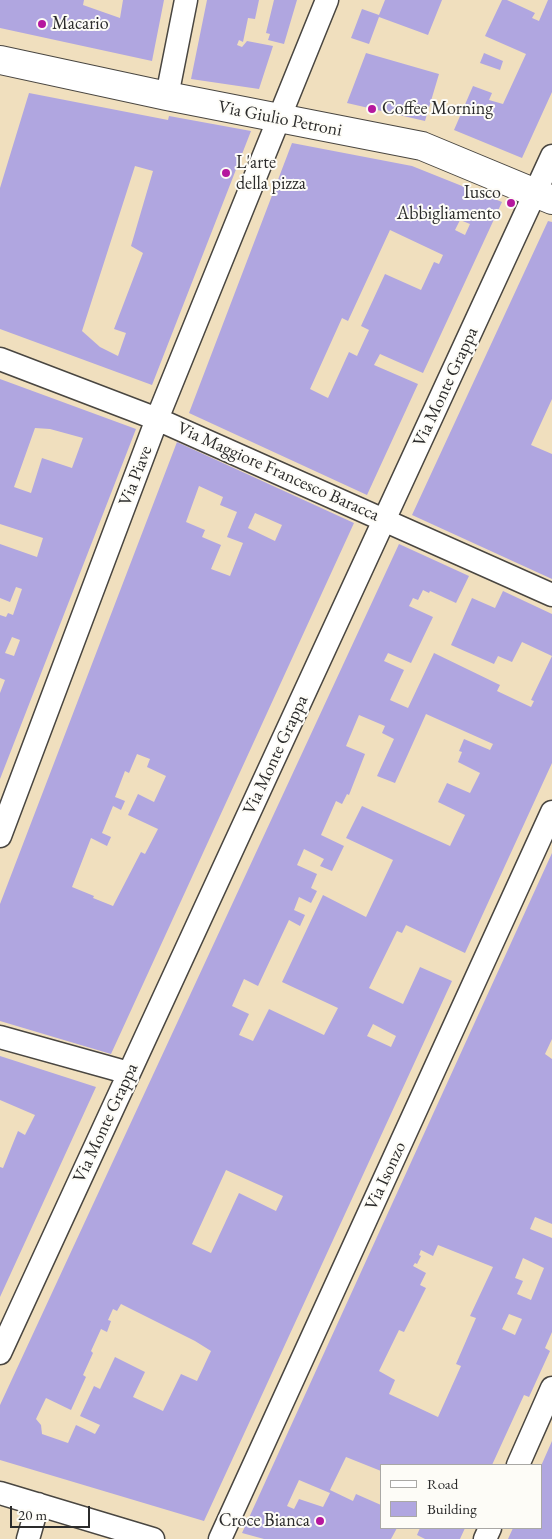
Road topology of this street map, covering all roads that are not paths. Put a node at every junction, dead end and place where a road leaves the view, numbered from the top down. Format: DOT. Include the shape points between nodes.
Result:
graph roads {
  1 [pos="186,0"];
  2 [pos="327,0"];
  3 [pos="0,60"];
  4 [pos="167,96"];
  5 [pos="279,118"];
  6 [pos="552,156"];
  7 [pos="543,197"];
  8 [pos="0,359"];
  9 [pos="157,418"];
  10 [pos="385,519"];
  11 [pos="552,595"];
  12 [pos="552,812"];
  13 [pos="0,836"];
  14 [pos="0,1037"];
  15 [pos="129,1073"];
  16 [pos="0,1354"];
  17 [pos="552,1388"];
  18 [pos="518,1464"];
  19 [pos="0,1493"];
  20 [pos="38,1504"];
  21 [pos="28,1539"];
  22 [pos="154,1539"];
  23 [pos="220,1539"];
  1 -- 4 [label="street"];
  2 -- 5 [label="street, Via Piave"];
  3 -- 4 [label="street, Via Giulio Petroni"];
  4 -- 5 [label="street, Via Giulio Petroni"];
  5 -- 7 [label="street, Via Giulio Petroni" via="422,146"];
  5 -- 9 [label="street, Via Piave"];
  6 -- 7 [label="street, Via Monte Grappa"];
  7 -- 10 [label="street, Via Monte Grappa"];
  8 -- 9 [label="street, Via Maggiore Francesco Baracca"];
  9 -- 10 [label="street, Via Maggiore Francesco Baracca"];
  9 -- 13 [label="street, Via Piave"];
  10 -- 11 [label="street, Via Maggiore Francesco Baracca"];
  10 -- 15 [label="street, Via Monte Grappa"];
  12 -- 23 [label="street, Via Isonzo"];
  14 -- 15 [label="street"];
  15 -- 16 [label="street, Via Monte Grappa"];
  17 -- 18 [label="street"];
  19 -- 20 [label="street"];
  20 -- 21 [label="street"];
  20 -- 22 [label="street"];
}
